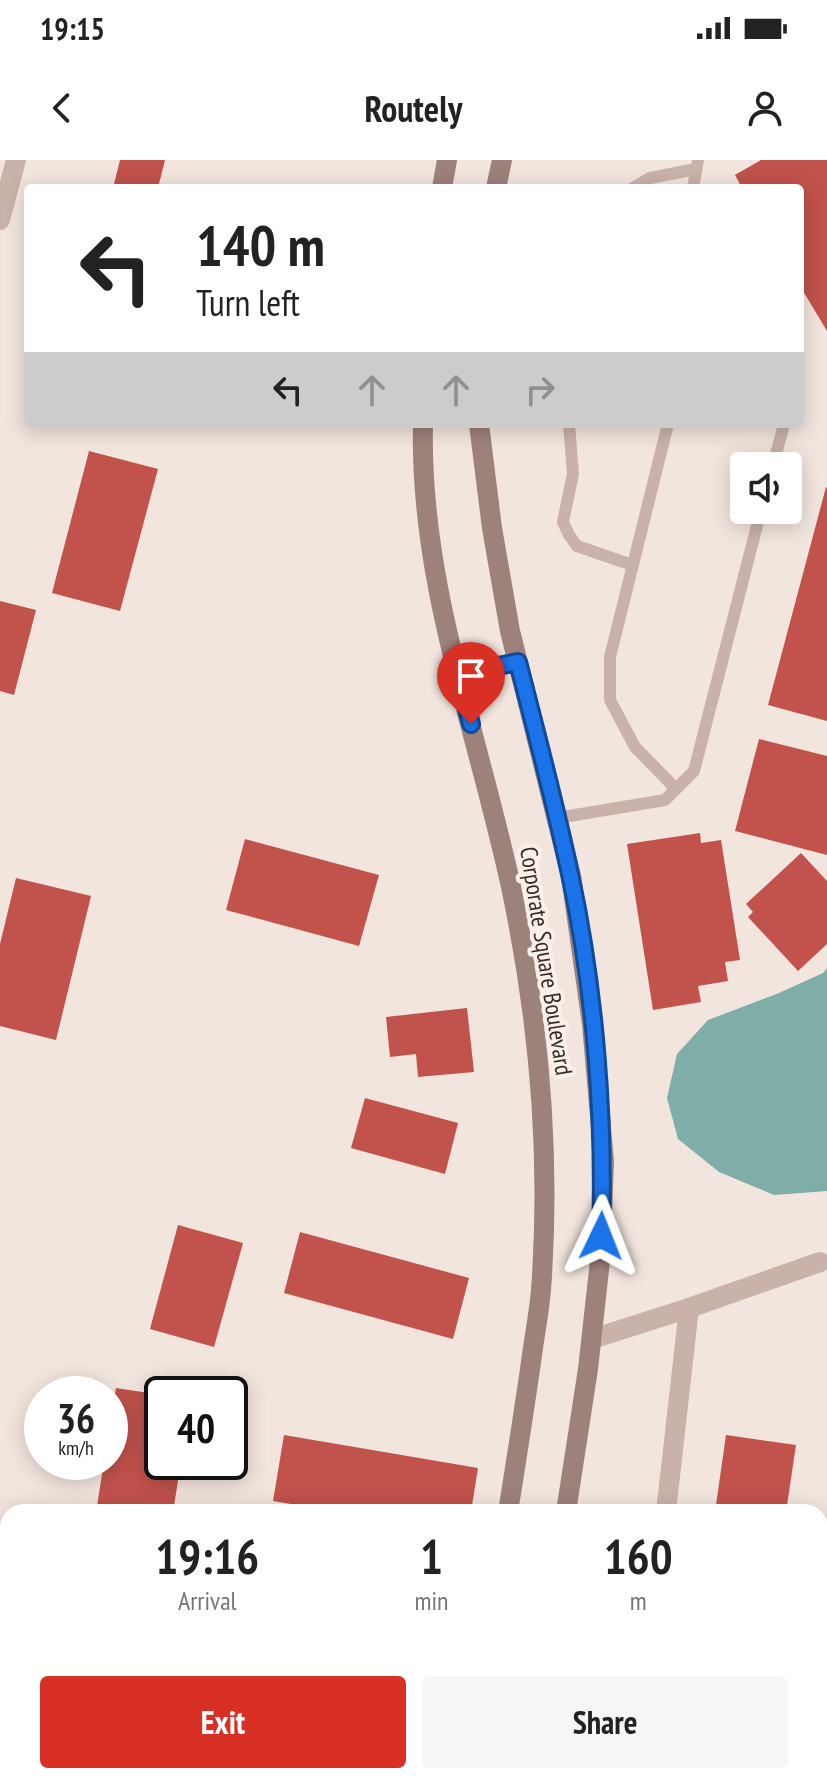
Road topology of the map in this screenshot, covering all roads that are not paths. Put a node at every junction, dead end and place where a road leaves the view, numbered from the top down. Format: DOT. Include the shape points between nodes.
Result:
graph roads {
  1 [pos="16,160"];
  2 [pos="447,160"];
  3 [pos="502,160"];
  4 [pos="697,164"];
  5 [pos="443,184"];
  6 [pos="497,184"];
  7 [pos="640,184"];
  8 [pos="694,184"];
  9 [pos="0,220"];
  10 [pos="423,428"];
  11 [pos="480,428"];
  12 [pos="569,428"];
  13 [pos="667,428"];
  14 [pos="783,428"];
  15 [pos="777,452"];
  16 [pos="757,524"];
  17 [pos="632,565"];
  18 [pos="518,662"];
  19 [pos="458,674"];
  20 [pos="676,789"];
  21 [pos="557,818"];
  22 [pos="820,1262"];
  23 [pos="689,1308"];
  24 [pos="592,1339"];
  25 [pos="509,1504"];
  26 [pos="567,1504"];
  27 [pos="667,1504"];
  1 -- 9 [label="street"];
  2 -- 5 [label="street"];
  3 -- 6 [label="street"];
  4 -- 7 [label="lane"];
  4 -- 8 [label="lane"];
  10 -- 19 [label="street, Corporate Square Boulevard" via="433,563"];
  11 -- 18 [label="street, Corporate Square Boulevard"];
  12 -- 17 [label="lane" via="573,474 563,522 577,546"];
  13 -- 17 [label="lane"];
  14 -- 15 [label="lane"];
  16 -- 20 [label="lane" via="694,771"];
  17 -- 20 [label="lane" via="610,657 610,700 635,747"];
  18 -- 19 [label="lane"];
  18 -- 21 [label="street, Corporate Square Boulevard"];
  19 -- 25 [label="street, Corporate Square Boulevard" via="511,887 543,1120 541,1292"];
  20 -- 21 [label="lane" via="665,800"];
  21 -- 24 [label="street, Corporate Square Boulevard" via="583,953 604,1162"];
  22 -- 23 [label="street"];
  23 -- 24 [label="street"];
  23 -- 27 [label="street"];
  24 -- 26 [label="street, Corporate Square Boulevard"];
}
